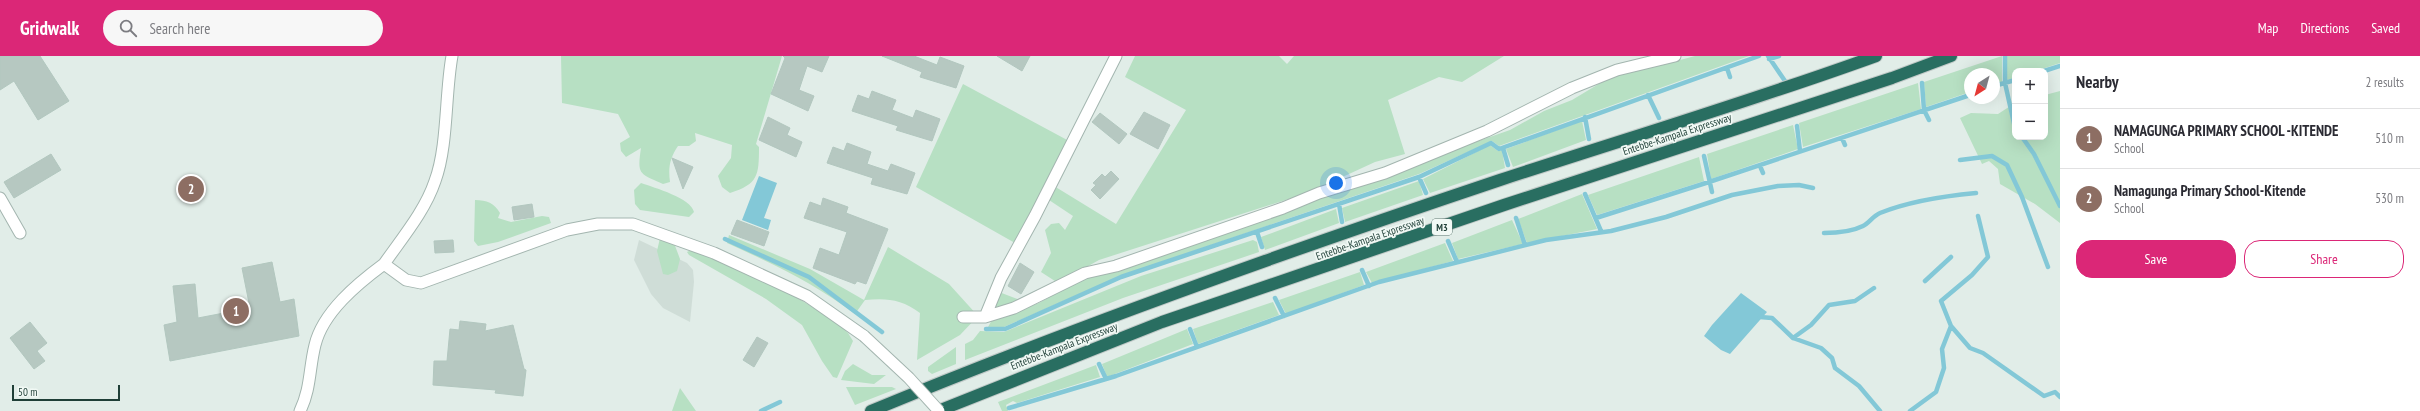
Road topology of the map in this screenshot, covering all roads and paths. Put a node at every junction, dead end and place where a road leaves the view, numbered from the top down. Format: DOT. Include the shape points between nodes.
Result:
graph roads {
  1 [pos="452,56"];
  2 [pos="1116,56"];
  3 [pos="1675,56"];
  4 [pos="1876,56"];
  5 [pos="1951,56"];
  6 [pos="0,198"];
  7 [pos="20,233"];
  8 [pos="384,264"];
  9 [pos="963,317"];
  10 [pos="985,317"];
  11 [pos="300,411"];
  12 [pos="871,411"];
  13 [pos="938,411"];
  1 -- 8 [label="street" via="436,179 426,201"];
  2 -- 10 [label="street" via="1001,278"];
  3 -- 10 [label="street" via="1617,70 1572,88 1487,131 1385,173 1319,193 1116,266 1085,273 1014,308"];
  4 -- 12 [label="highway, Entebbe-Kampala Expressway / M3" via="1761,97 1500,180 1226,274 996,360"];
  5 -- 13 [label="highway, Entebbe-Kampala Expressway / M3" via="1162,322"];
  6 -- 7 [label="street"];
  8 -- 11 [label="street" via="363,280 322,328 315,346 311,382"];
  8 -- 13 [label="street, bridge" via="406,280 421,283 567,230 598,224 633,224 714,253 807,296 864,336 909,378"];
  9 -- 10 [label="street"];
}
